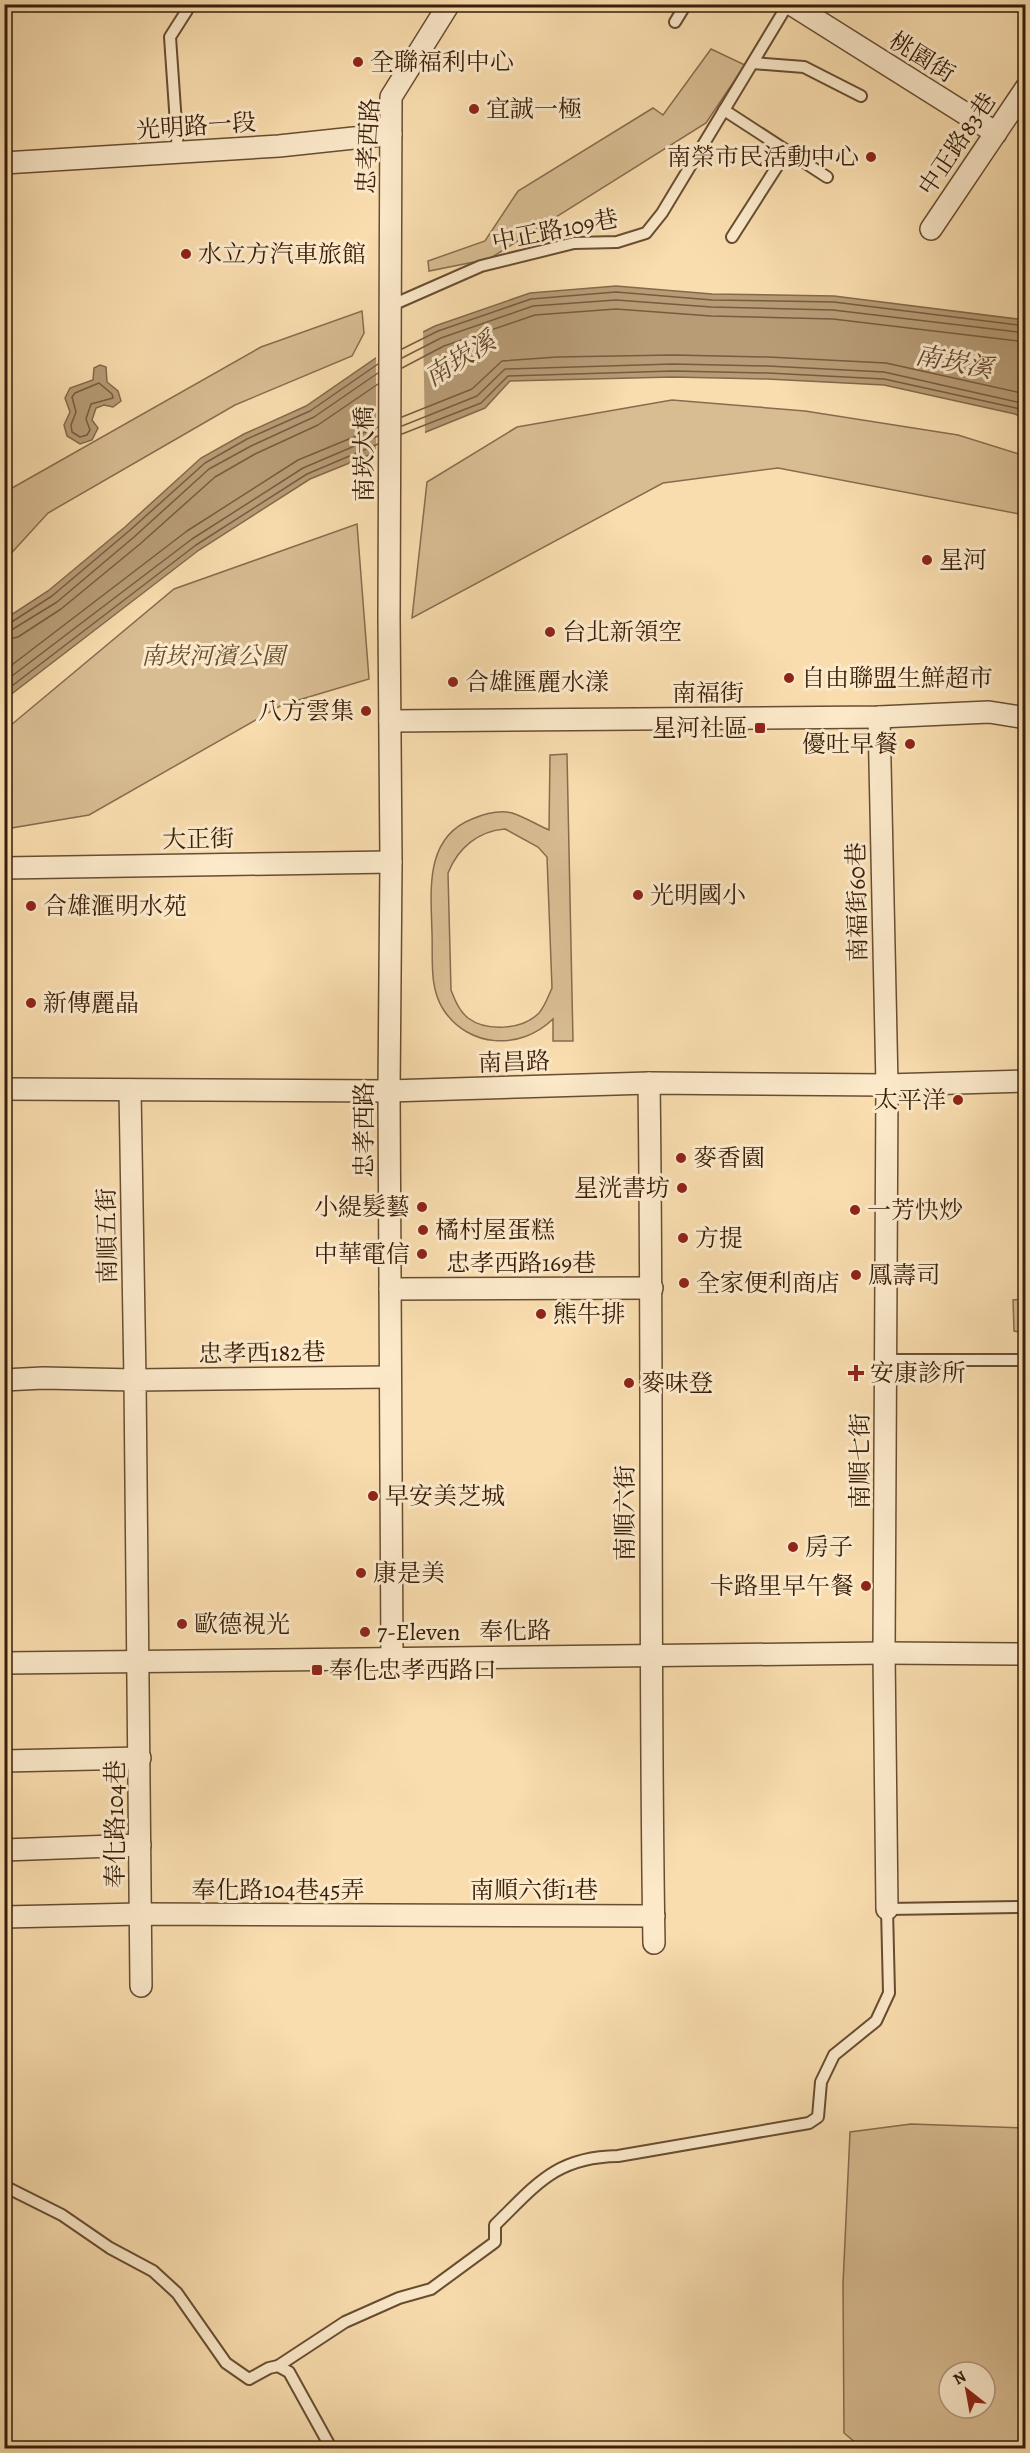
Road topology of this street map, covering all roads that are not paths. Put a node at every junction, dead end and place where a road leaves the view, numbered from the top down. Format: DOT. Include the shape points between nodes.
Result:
graph roads {
  1 [pos="191,4"];
  2 [pos="449,4"];
  3 [pos="686,4"];
  4 [pos="789,4"];
  5 [pos="675,22"];
  6 [pos="753,63"];
  7 [pos="1026,88"];
  8 [pos="861,96"];
  9 [pos="724,110"];
  10 [pos="996,133"];
  11 [pos="391,134"];
  12 [pos="787,151"];
  13 [pos="178,153"];
  14 [pos="4,163"];
  15 [pos="827,177"];
  16 [pos="931,228"];
  17 [pos="732,237"];
  18 [pos="390,306"];
  19 [pos="389,602"];
  20 [pos="879,717"];
  21 [pos="1026,718"];
  22 [pos="390,721"];
  23 [pos="391,862"];
  24 [pos="4,868"];
  25 [pos="1026,1081"];
  26 [pos="649,1083"];
  27 [pos="887,1085"];
  28 [pos="4,1089"];
  29 [pos="130,1090"];
  30 [pos="389,1091"];
  31 [pos="390,1288"];
  32 [pos="652,1288"];
  33 [pos="885,1360"];
  34 [pos="1020,1360"];
  35 [pos="390,1377"];
  36 [pos="4,1380"];
  37 [pos="135,1380"];
  38 [pos="884,1653"];
  39 [pos="1026,1654"];
  40 [pos="650,1656"];
  41 [pos="392,1658"];
  42 [pos="139,1662"];
  43 [pos="4,1664"];
  44 [pos="140,1758"];
  45 [pos="4,1761"];
  46 [pos="140,1845"];
  47 [pos="4,1850"];
  48 [pos="1026,1907"];
  49 [pos="887,1909"];
  50 [pos="140,1914"];
  51 [pos="415,1916"];
  52 [pos="654,1916"];
  53 [pos="4,1917"];
  54 [pos="654,1944"];
  55 [pos="141,1986"];
  56 [pos="4,2186"];
  57 [pos="278,2366"];
  58 [pos="331,2448"];
  1 -- 13 [label="lane" via="170,37"];
  2 -- 11 [label="street, 忠孝西路" via="392,97"];
  3 -- 5 [label="lane"];
  4 -- 6 [label="lane, 中正路109巷"];
  4 -- 10 [label="street, 桃園街"];
  6 -- 8 [label="lane" via="804,67"];
  6 -- 9 [label="lane, 中正路109巷"];
  7 -- 10 [label="street, 中正路83巷"];
  9 -- 12 [label="lane"];
  9 -- 18 [label="lane, 中正路109巷" via="662,213 646,232 617,242 574,243 481,266"];
  10 -- 16 [label="street, 中正路83巷"];
  11 -- 13 [label="street, 光明路一段"];
  11 -- 18 [label="street, 忠孝西路"];
  12 -- 15 [label="lane"];
  12 -- 17 [label="lane"];
  13 -- 14 [label="street, 光明路一段"];
  18 -- 19 [label="street, 南崁大橋"];
  19 -- 22 [label="street, 忠孝西路"];
  20 -- 21 [label="street, 南福街" via="988,712"];
  20 -- 22 [label="street, 南福街"];
  20 -- 27 [label="street, 南福街60巷"];
  22 -- 23 [label="street, 忠孝西路"];
  23 -- 24 [label="street, 大正街"];
  23 -- 30 [label="street, 忠孝西路"];
  25 -- 27 [label="street, 南昌路"];
  26 -- 27 [label="street, 南昌路"];
  26 -- 30 [label="street, 南昌路"];
  26 -- 32 [label="street, 南順六街"];
  27 -- 33 [label="street, 南順七街"];
  28 -- 29 [label="street, 南昌路"];
  29 -- 30 [label="street, 南昌路"];
  29 -- 37 [label="street, 南順五街"];
  30 -- 31 [label="street, 忠孝西路"];
  31 -- 32 [label="street, 忠孝西路169巷"];
  31 -- 35 [label="street, 忠孝西路"];
  32 -- 40 [label="street, 南順六街"];
  33 -- 34 [label="lane"];
  33 -- 38 [label="street, 南順七街"];
  35 -- 37 [label="street, 忠孝西182巷"];
  35 -- 41 [label="street, 忠孝西路"];
  36 -- 37 [label="street"];
  37 -- 42 [label="street, 南順五街"];
  38 -- 39 [label="street, 奉化路"];
  38 -- 40 [label="street, 奉化路"];
  38 -- 49 [label="street, 南順七街"];
  40 -- 41 [label="street, 奉化路"];
  40 -- 52 [label="street, 南順六街"];
  41 -- 42 [label="street, 奉化路"];
  42 -- 43 [label="street, 奉化路"];
  42 -- 44 [label="street, 奉化路104巷"];
  44 -- 45 [label="street"];
  44 -- 46 [label="street, 奉化路104巷"];
  46 -- 47 [label="street"];
  46 -- 50 [label="street, 奉化路104巷"];
  48 -- 49 [label="lane"];
  49 -- 57 [label="lane" via="889,1993 876,2021 834,2055 820,2082 818,2117 809,2123 618,2156 593,2156 558,2168 495,2225 495,2242 430,2289 345,2322"];
  50 -- 51 [label="street, 奉化路104巷45弄"];
  50 -- 53 [label="street, 奉化路104巷45弄"];
  50 -- 55 [label="street, 奉化路104巷"];
  51 -- 52 [label="street, 南順六街1巷"];
  52 -- 54 [label="street, 南順六街"];
  56 -- 57 [label="lane" via="62,2215 153,2271 177,2293 226,2363 240,2374 249,2379"];
  57 -- 58 [label="lane" via="289,2372"];
}
